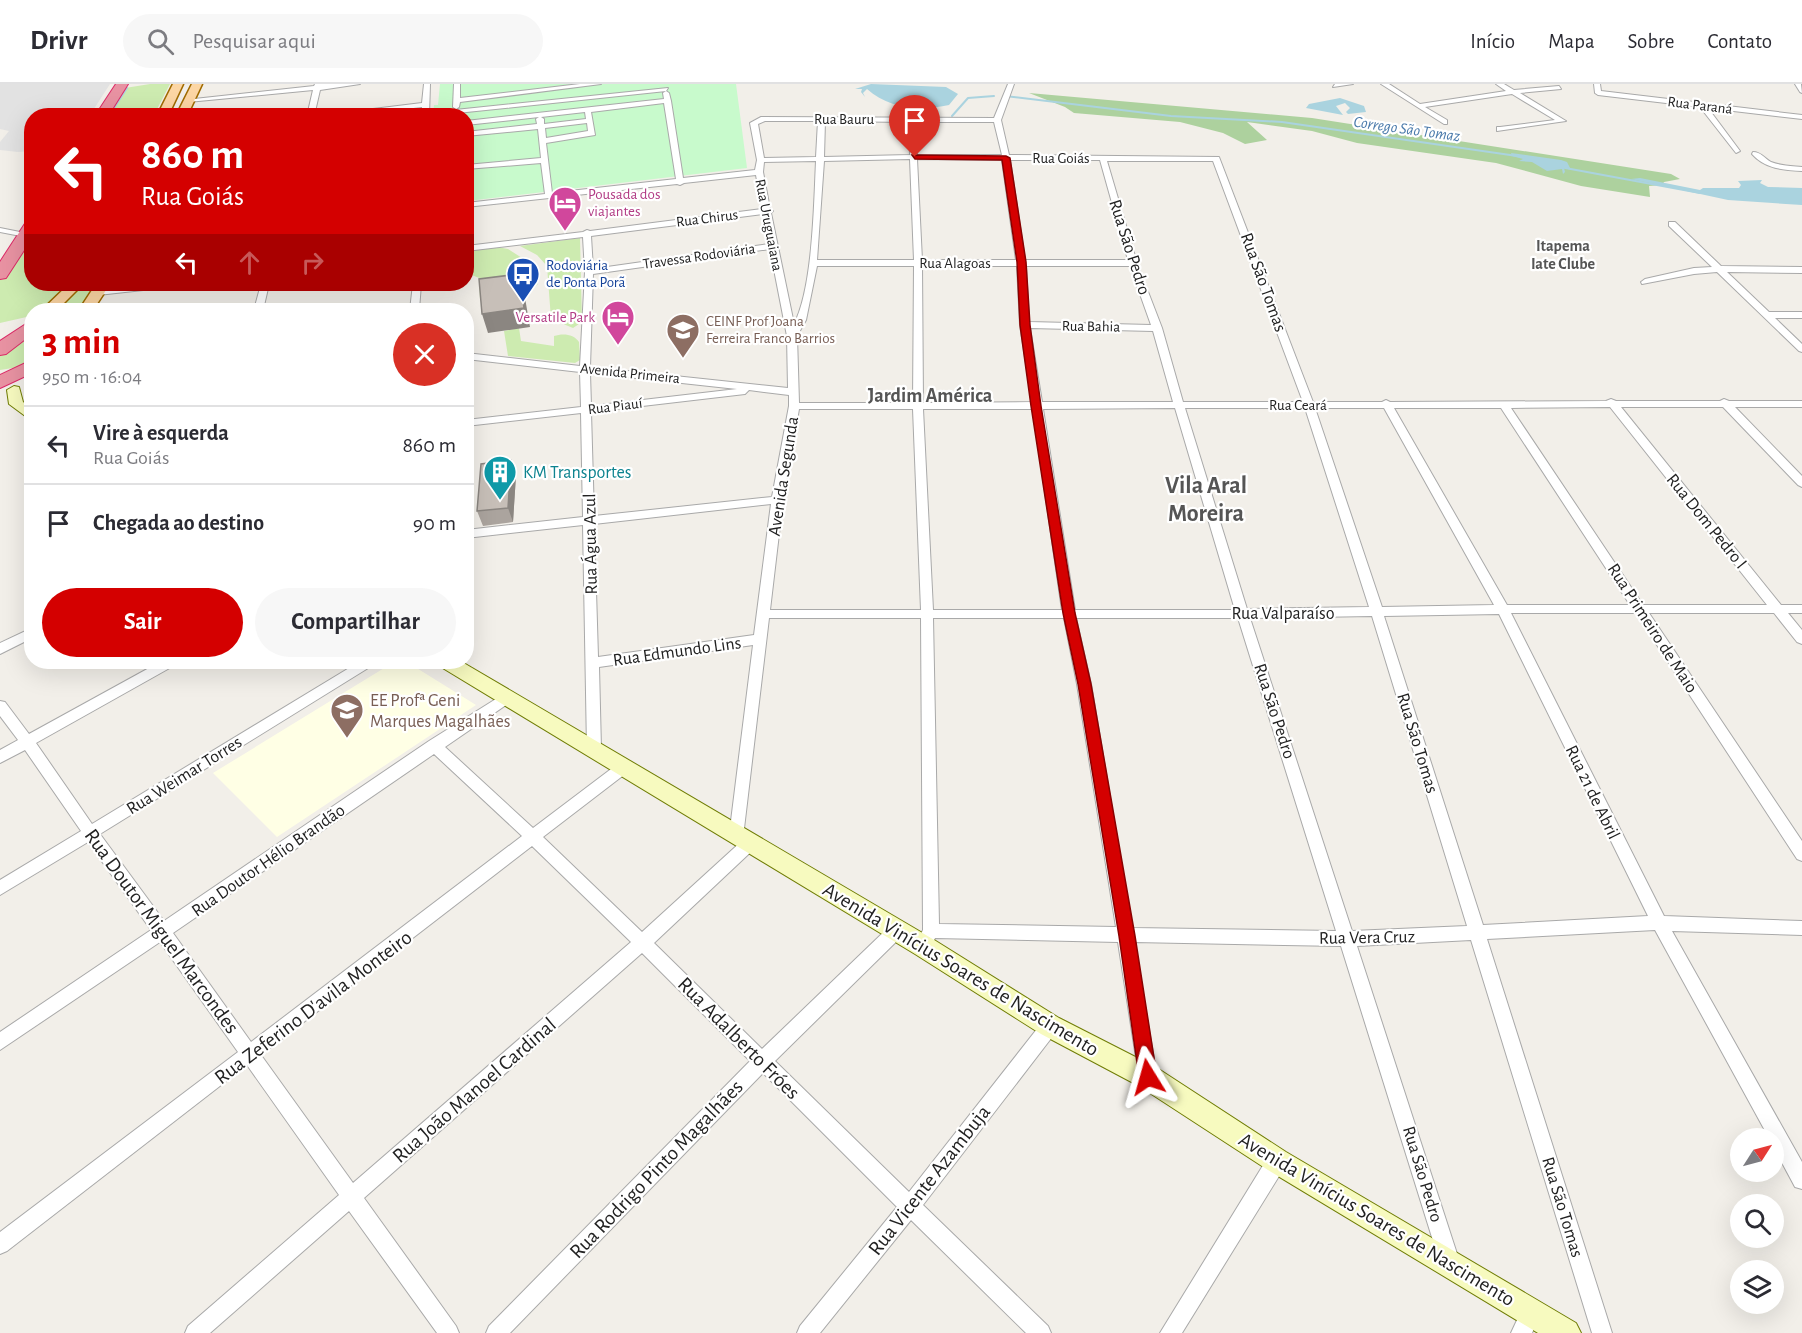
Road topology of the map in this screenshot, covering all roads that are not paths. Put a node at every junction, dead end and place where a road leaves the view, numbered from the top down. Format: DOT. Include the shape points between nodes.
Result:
graph roads {
  1 [pos="122,84"];
  2 [pos="137,84"];
  3 [pos="178,84"];
  4 [pos="197,84"];
  5 [pos="304,84"];
  6 [pos="357,84"];
  7 [pos="427,84"];
  8 [pos="457,84"];
  9 [pos="496,84"];
  10 [pos="598,84"];
  11 [pos="1011,84"];
  12 [pos="1350,84"];
  13 [pos="1384,84"];
  14 [pos="1499,84"];
  15 [pos="1596,84"];
  16 [pos="1797,84"];
  17 [pos="582,85"];
  18 [pos="318,86"];
  19 [pos="1335,86"];
  20 [pos="538,87"];
  21 [pos="666,87"];
  22 [pos="1559,88"];
  23 [pos="1802,91"];
  24 [pos="1513,92"];
  25 [pos="172,95"];
  26 [pos="497,96"];
  27 [pos="189,97"];
  28 [pos="584,97"];
  29 [pos="456,100"];
  30 [pos="668,101"];
  31 [pos="538,103"];
  32 [pos="426,105"];
  33 [pos="1702,105"];
  34 [pos="1419,106"];
  35 [pos="498,107"];
  36 [pos="106,108"];
  37 [pos="166,108"];
  38 [pos="184,108"];
  39 [pos="312,108"];
  40 [pos="397,108"];
  41 [pos="425,108"];
  42 [pos="457,108"];
  43 [pos="587,109"];
  44 [pos="474,111"];
  45 [pos="540,115"];
  46 [pos="1802,117"];
  47 [pos="498,119"];
  48 [pos="764,119"];
  49 [pos="822,119"];
  50 [pos="912,119"];
  51 [pos="997,120"];
  52 [pos="590,121"];
  53 [pos="474,122"];
  54 [pos="1444,123"];
  55 [pos="541,127"];
  56 [pos="1500,129"];
  57 [pos="497,131"];
  58 [pos="474,133"];
  59 [pos="543,141"];
  60 [pos="1736,151"];
  61 [pos="1756,154"];
  62 [pos="915,157"];
  63 [pos="819,158"];
  64 [pos="1006,158"];
  65 [pos="1103,159"];
  66 [pos="1216,159"];
  67 [pos="545,160"];
  68 [pos="761,160"];
  69 [pos="474,166"];
  70 [pos="1802,169"];
  71 [pos="759,172"];
  72 [pos="680,183"];
  73 [pos="549,197"];
  74 [pos="474,204"];
  75 [pos="769,211"];
  76 [pos="1672,224"];
  77 [pos="24,229"];
  78 [pos="0,230"];
  79 [pos="587,232"];
  80 [pos="24,237"];
  81 [pos="773,246"];
  82 [pos="474,248"];
  83 [pos="1021,262"];
  84 [pos="814,263"];
  85 [pos="918,263"];
  86 [pos="1133,263"];
  87 [pos="1719,269"];
  88 [pos="1802,270"];
  89 [pos="589,272"];
  90 [pos="0,273"];
  91 [pos="1645,282"];
  92 [pos="69,291"];
  93 [pos="128,291"];
  94 [pos="98,296"];
  95 [pos="56,303"];
  96 [pos="1768,315"];
  97 [pos="1802,315"];
  98 [pos="1025,325"];
  99 [pos="24,326"];
  100 [pos="0,328"];
  101 [pos="1157,328"];
  102 [pos="24,331"];
  103 [pos="792,336"];
  104 [pos="1802,349"];
  105 [pos="0,350"];
  106 [pos="474,357"];
  107 [pos="585,368"];
  108 [pos="24,370"];
  109 [pos="4,381"];
  110 [pos="763,389"];
  111 [pos="793,392"];
  112 [pos="1611,402"];
  113 [pos="1724,402"];
  114 [pos="1386,403"];
  115 [pos="1503,403"];
  116 [pos="1178,404"];
  117 [pos="1802,404"];
  118 [pos="1309,405"];
  119 [pos="794,406"];
  120 [pos="918,406"];
  121 [pos="1036,406"];
  122 [pos="24,410"];
  123 [pos="586,410"];
  124 [pos="474,422"];
  125 [pos="1802,483"];
  126 [pos="777,500"];
  127 [pos="590,520"];
  128 [pos="474,533"];
  129 [pos="1503,609"];
  130 [pos="1802,609"];
  131 [pos="1642,610"];
  132 [pos="1779,610"];
  133 [pos="1377,612"];
  134 [pos="927,613"];
  135 [pos="1069,613"];
  136 [pos="765,614"];
  137 [pos="1244,614"];
  138 [pos="24,637"];
  139 [pos="761,639"];
  140 [pos="1802,639"];
  141 [pos="0,649"];
  142 [pos="592,663"];
  143 [pos="158,669"];
  144 [pos="357,669"];
  145 [pos="460,669"];
  146 [pos="507,697"];
  147 [pos="0,706"];
  148 [pos="29,741"];
  149 [pos="434,746"];
  150 [pos="594,749"];
  151 [pos="0,758"];
  152 [pos="624,767"];
  153 [pos="90,833"];
  154 [pos="535,838"];
  155 [pos="743,840"];
  156 [pos="1802,854"];
  157 [pos="0,888"];
  158 [pos="1659,923"];
  159 [pos="1802,928"];
  160 [pos="164,932"];
  161 [pos="896,932"];
  162 [pos="1478,934"];
  163 [pos="1127,936"];
  164 [pos="927,938"];
  165 [pos="1349,939"];
  166 [pos="642,942"];
  167 [pos="1050,1026"];
  168 [pos="0,1042"];
  169 [pos="250,1054"];
  170 [pos="762,1061"];
  171 [pos="1148,1077"];
  172 [pos="1277,1161"];
  173 [pos="1802,1180"];
  174 [pos="351,1198"];
  175 [pos="909,1208"];
  176 [pos="0,1244"];
  177 [pos="1450,1263"];
  178 [pos="1526,1323"];
  179 [pos="195,1333"];
  180 [pos="449,1333"];
  181 [pos="496,1333"];
  182 [pos="807,1333"];
  183 [pos="1041,1333"];
  184 [pos="1170,1333"];
  185 [pos="1566,1333"];
  186 [pos="1602,1333"];
  1 -- 2 [label="highway"];
  1 -- 36 [label="highway"];
  3 -- 25 [label="main road"];
  4 -- 27 [label="main road"];
  5 -- 27 [label="street"];
  6 -- 18 [label="street"];
  7 -- 32 [label="street"];
  8 -- 29 [label="street"];
  9 -- 26 [label="street"];
  10 -- 17 [label="street"];
  11 -- 51 [label="street"];
  12 -- 19 [label="street"];
  13 -- 34 [label="street"];
  14 -- 24 [label="street"];
  15 -- 33 [label="street, Rua Paraná" via="1598,93"];
  16 -- 23 [label="street"];
  17 -- 20 [label="street"];
  17 -- 28 [label="street"];
  18 -- 27 [label="street"];
  18 -- 39 [label="street"];
  20 -- 26 [label="street"];
  20 -- 31 [label="street"];
  21 -- 28 [label="street"];
  21 -- 30 [label="street"];
  22 -- 24 [label="street"];
  24 -- 34 [label="street"];
  24 -- 56 [label="street" via="1562,121"];
  25 -- 27 [label="main road" via="178,100"];
  25 -- 37 [label="main road"];
  26 -- 29 [label="street"];
  26 -- 35 [label="street"];
  27 -- 38 [label="main road"];
  28 -- 31 [label="street"];
  28 -- 43 [label="street"];
  29 -- 42 [label="street"];
  30 -- 43 [label="street"];
  30 -- 72 [label="street"];
  31 -- 35 [label="street"];
  31 -- 45 [label="street"];
  32 -- 40 [label="street"];
  32 -- 41 [label="street"];
  33 -- 46 [label="street, Rua Paraná"];
  33 -- 60 [label="street"];
  34 -- 54 [label="street"];
  35 -- 44 [label="street"];
  35 -- 47 [label="street"];
  43 -- 45 [label="street"];
  43 -- 52 [label="street"];
  45 -- 47 [label="street"];
  45 -- 55 [label="street"];
  47 -- 53 [label="street"];
  47 -- 57 [label="street"];
  48 -- 49 [label="street, Rua Bauru"];
  48 -- 68 [label="street, Rua Uruguaiana" via="754,123"];
  49 -- 50 [label="street, Rua Bauru"];
  49 -- 63 [label="street, Avenida Segunda"];
  50 -- 51 [label="street, Rua Bauru"];
  50 -- 62 [label="street"];
  51 -- 64 [label="street"];
  52 -- 55 [label="street"];
  52 -- 59 [label="street" via="592,133"];
  55 -- 57 [label="street"];
  55 -- 59 [label="street"];
  57 -- 58 [label="street"];
  59 -- 67 [label="street"];
  61 -- 70 [label="street" via="1773,165"];
  62 -- 63 [label="street, Rua Goiás"];
  62 -- 64 [label="street, Rua Goiás"];
  62 -- 85 [label="street"];
  63 -- 68 [label="street, Rua Goiás"];
  63 -- 84 [label="street, Avenida Segunda"];
  64 -- 65 [label="street, Rua Goiás"];
  64 -- 83 [label="street"];
  65 -- 66 [label="street, Rua Goiás"];
  65 -- 86 [label="street, Rua São Pedro"];
  66 -- 118 [label="street, Rua São Tomas"];
  67 -- 69 [label="street"];
  67 -- 73 [label="street"];
  68 -- 71 [label="street, Rua Uruguaiana"];
  71 -- 72 [label="street"];
  71 -- 75 [label="street, Rua Uruguaiana"];
  72 -- 73 [label="street"];
  73 -- 74 [label="street"];
  75 -- 79 [label="street, Rua Chirus"];
  75 -- 81 [label="street, Rua Uruguaiana"];
  76 -- 87 [label="street"];
  77 -- 78 [label="street"];
  79 -- 82 [label="street, Rua Chirus"];
  79 -- 89 [label="street, Rua Água Azul"];
  80 -- 90 [label="highway"];
  81 -- 89 [label="street, Travessa Rodoviária"];
  81 -- 103 [label="street, Rua Uruguaiana"];
  83 -- 85 [label="street, Rua Alagoas"];
  83 -- 86 [label="street, Rua Alagoas"];
  83 -- 98 [label="street"];
  84 -- 85 [label="street, Rua Alagoas"];
  84 -- 103 [label="street, Avenida Segunda" via="800,327"];
  85 -- 120 [label="street"];
  86 -- 101 [label="street, Rua São Pedro"];
  87 -- 88 [label="street"];
  87 -- 91 [label="street"];
  87 -- 96 [label="street"];
  89 -- 107 [label="street, Rua Água Azul"];
  92 -- 95 [label="main road"];
  93 -- 94 [label="street"];
  96 -- 97 [label="street"];
  96 -- 104 [label="street"];
  98 -- 101 [label="street, Rua Bahia"];
  98 -- 121 [label="street"];
  99 -- 100 [label="highway"];
  101 -- 116 [label="street, Rua São Pedro"];
  102 -- 105 [label="highway"];
  103 -- 111 [label="street, Avenida Segunda"];
  106 -- 107 [label="street, Avenida Primeira"];
  107 -- 110 [label="street, Avenida Primeira"];
  107 -- 123 [label="street, Rua Água Azul"];
  108 -- 109 [label="highway"];
  109 -- 122 [label="street"];
  110 -- 111 [label="street, Avenida Primeira"];
  110 -- 123 [label="street, Rua Piauí"];
  111 -- 119 [label="street, Avenida Segunda"];
  112 -- 113 [label="street, Rua Ceará"];
  112 -- 115 [label="street, Rua Ceará"];
  112 -- 132 [label="street, Rua Dom Pedro I"];
  113 -- 117 [label="street, Rua Ceará"];
  113 -- 125 [label="street"];
  114 -- 115 [label="street, Rua Ceará"];
  114 -- 118 [label="street, Rua Ceará"];
  114 -- 129 [label="street, Rua 21 de Abril"];
  115 -- 131 [label="street, Rua Primeiro de Maio"];
  116 -- 118 [label="street, Rua Ceará"];
  116 -- 121 [label="street, Rua Ceará"];
  116 -- 137 [label="street, Rua São Pedro"];
  118 -- 133 [label="street, Rua São Tomas"];
  119 -- 120 [label="street, Rua Ceará"];
  119 -- 126 [label="street, Avenida Segunda"];
  120 -- 121 [label="street, Rua Ceará"];
  120 -- 134 [label="street"];
  121 -- 135 [label="street"];
  123 -- 124 [label="street, Rua Piauí"];
  123 -- 127 [label="street, Rua Água Azul"];
  126 -- 127 [label="street"];
  126 -- 136 [label="street, Avenida Segunda"];
  127 -- 128 [label="street"];
  127 -- 142 [label="street, Rua Água Azul"];
  129 -- 131 [label="street, Rua Valparaíso"];
  129 -- 133 [label="street, Rua Valparaíso"];
  129 -- 158 [label="street, Rua 21 de Abril"];
  130 -- 132 [label="street, Rua Valparaíso"];
  131 -- 132 [label="street, Rua Valparaíso"];
  131 -- 156 [label="street, Rua Primeiro de Maio"];
  132 -- 140 [label="street, Rua Dom Pedro I"];
  133 -- 137 [label="street, Rua Valparaíso"];
  133 -- 162 [label="street, Rua São Tomas"];
  134 -- 135 [label="street, Rua Valparaíso"];
  134 -- 136 [label="street, Rua Valparaíso"];
  134 -- 164 [label="street"];
  135 -- 137 [label="street, Rua Valparaíso"];
  135 -- 163 [label="street"];
  136 -- 139 [label="street, Avenida Segunda"];
  137 -- 165 [label="street, Rua São Pedro"];
  138 -- 141 [label="street"];
  139 -- 142 [label="street, Rua Edmundo Lins"];
  139 -- 155 [label="street, Avenida Segunda"];
  142 -- 150 [label="street, Rua Água Azul"];
  143 -- 148 [label="street"];
  144 -- 153 [label="street, Rua Weimar Torres"];
  145 -- 146 [label="street, Avenida Vinícius Soares de Nascimento"];
  146 -- 149 [label="street, Rua Doutor Hélio Brandão"];
  146 -- 150 [label="street, Avenida Vinícius Soares de Nascimento"];
  147 -- 148 [label="street, Rua Doutor Miguel Marcondes"];
  148 -- 151 [label="street"];
  148 -- 153 [label="street, Rua Doutor Miguel Marcondes"];
  149 -- 154 [label="street, Rua Adalberto Fróes"];
  149 -- 160 [label="street, Rua Doutor Hélio Brandão"];
  150 -- 152 [label="street, Avenida Vinícius Soares de Nascimento"];
  152 -- 154 [label="street, Rua Zeferino D'avila Monteiro"];
  152 -- 155 [label="street, Avenida Vinícius Soares de Nascimento"];
  153 -- 157 [label="street, Rua Weimar Torres"];
  153 -- 160 [label="street, Rua Doutor Miguel Marcondes"];
  154 -- 166 [label="street, Rua Adalberto Fróes"];
  154 -- 169 [label="street, Rua Zeferino D'avila Monteiro"];
  155 -- 161 [label="street, Avenida Vinícius Soares de Nascimento"];
  155 -- 166 [label="street, Rua João Manoel Cardinal"];
  158 -- 159 [label="street, Rua Vera Cruz"];
  158 -- 162 [label="street, Rua Vera Cruz"];
  158 -- 173 [label="street, Rua 21 de Abril"];
  160 -- 168 [label="street, Rua Doutor Hélio Brandão"];
  160 -- 169 [label="street, Rua Doutor Miguel Marcondes"];
  161 -- 164 [label="street, Avenida Vinícius Soares de Nascimento"];
  161 -- 170 [label="street, Rua Rodrigo Pinto Magalhães"];
  162 -- 165 [label="street, Rua Vera Cruz"];
  162 -- 186 [label="street, Rua São Tomas"];
  163 -- 164 [label="street, Rua Vera Cruz"];
  163 -- 165 [label="street, Rua Vera Cruz"];
  163 -- 171 [label="street"];
  164 -- 167 [label="street, Avenida Vinícius Soares de Nascimento"];
  165 -- 177 [label="street, Rua São Pedro"];
  166 -- 170 [label="street, Rua Adalberto Fróes"];
  166 -- 174 [label="street, Rua João Manoel Cardinal"];
  167 -- 171 [label="street, Avenida Vinícius Soares de Nascimento"];
  167 -- 175 [label="street, Rua Vicente Azambuja"];
  169 -- 174 [label="street, Rua Doutor Miguel Marcondes"];
  169 -- 176 [label="street, Rua Zeferino D'avila Monteiro"];
  170 -- 175 [label="street, Rua Adalberto Fróes"];
  170 -- 181 [label="street, Rua Rodrigo Pinto Magalhães"];
  171 -- 172 [label="street, Avenida Vinícius Soares de Nascimento"];
  172 -- 177 [label="street, Avenida Vinícius Soares de Nascimento"];
  172 -- 184 [label="street"];
  174 -- 179 [label="street, Rua João Manoel Cardinal"];
  174 -- 180 [label="street, Rua Doutor Miguel Marcondes"];
  175 -- 182 [label="street, Rua Vicente Azambuja"];
  175 -- 183 [label="street, Rua Adalberto Fróes"];
  177 -- 178 [label="street, Avenida Vinícius Soares de Nascimento"];
  178 -- 185 [label="street, Avenida Vinícius Soares de Nascimento"];
}
